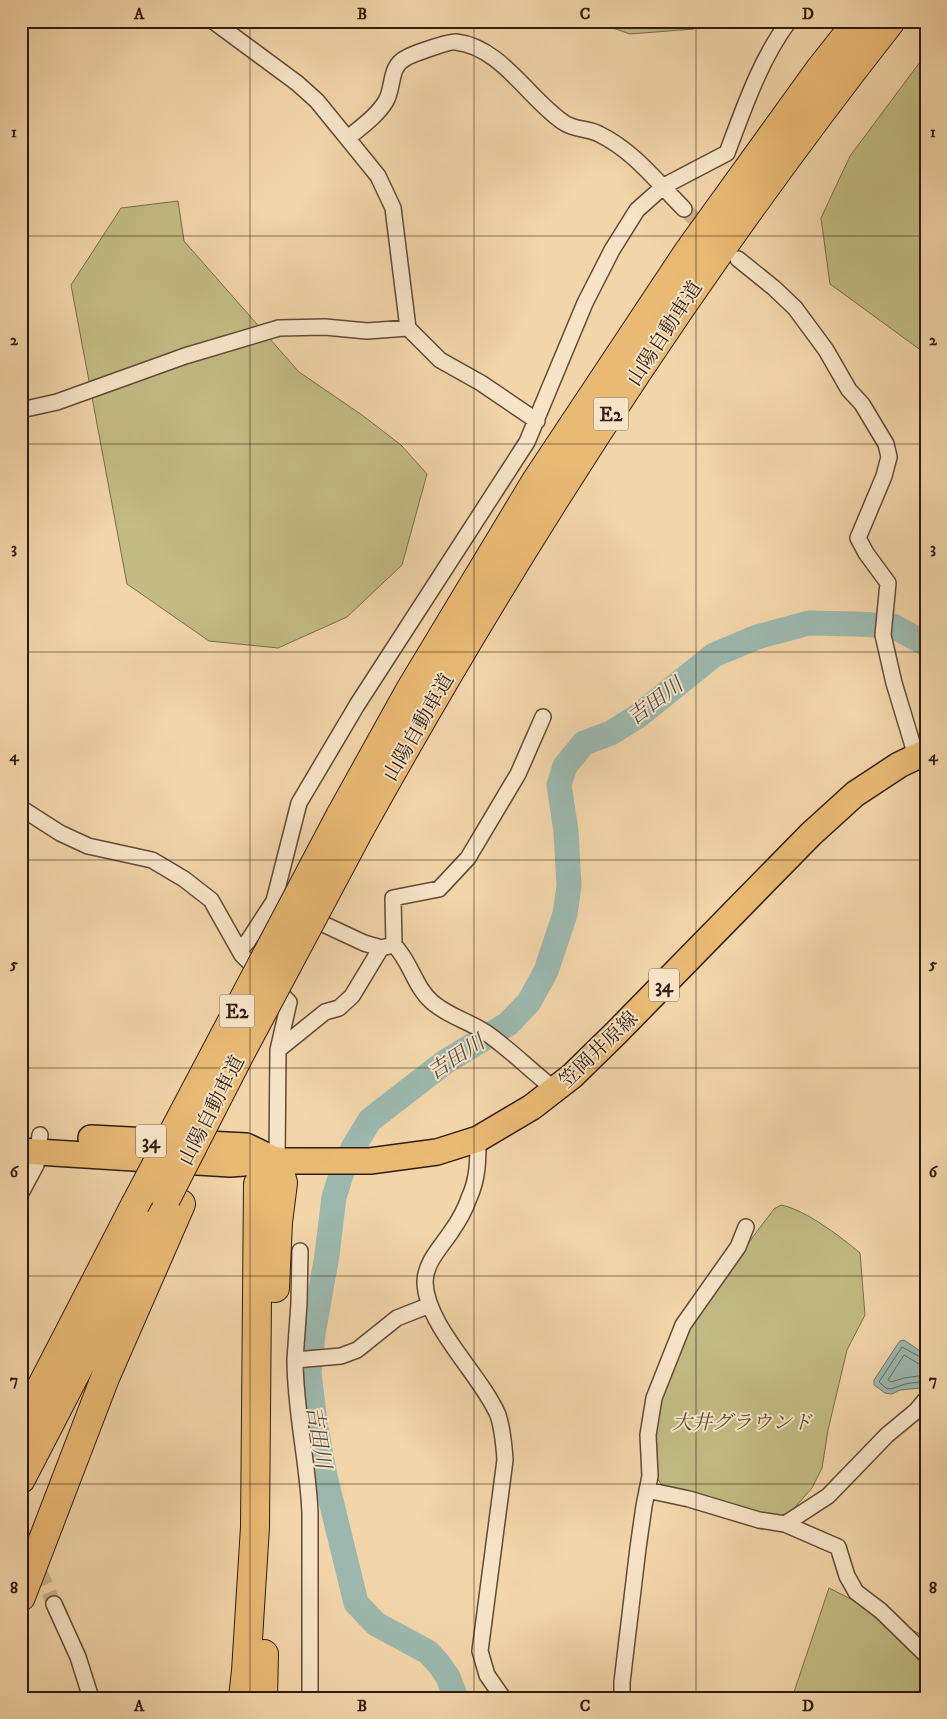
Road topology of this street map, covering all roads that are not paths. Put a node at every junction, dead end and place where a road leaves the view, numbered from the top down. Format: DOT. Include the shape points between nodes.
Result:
graph roads {
  1 [pos="213,21"];
  2 [pos="789,21"];
  3 [pos="858,21"];
  4 [pos="891,21"];
  5 [pos="348,138"];
  6 [pos="664,186"];
  7 [pos="684,209"];
  8 [pos="738,259"];
  9 [pos="408,328"];
  10 [pos="21,410"];
  11 [pos="536,421"];
  12 [pos="543,717"];
  13 [pos="921,754"];
  14 [pos="21,808"];
  15 [pos="350,821"];
  16 [pos="274,901"];
  17 [pos="388,947"];
  18 [pos="240,950"];
  19 [pos="278,1050"];
  20 [pos="553,1092"];
  21 [pos="478,1139"];
  22 [pos="30,1143"];
  23 [pos="277,1161"];
  24 [pos="21,1193"];
  25 [pos="173,1202"];
  26 [pos="746,1228"];
  27 [pos="300,1251"];
  28 [pos="430,1305"];
  29 [pos="297,1359"];
  30 [pos="926,1399"];
  31 [pos="21,1426"];
  32 [pos="21,1479"];
  33 [pos="647,1490"];
  34 [pos="785,1524"];
  35 [pos="21,1597"];
  36 [pos="54,1604"];
  37 [pos="926,1655"];
  38 [pos="91,1698"];
  39 [pos="242,1698"];
  40 [pos="263,1698"];
  41 [pos="310,1698"];
  42 [pos="503,1698"];
  43 [pos="622,1698"];
  1 -- 5 [label="street" via="317,100"];
  2 -- 6 [label="street" via="776,40 748,98 727,153"];
  3 -- 15 [label="highway, 山陽自動車道 / E2" via="688,252 541,472 410,690"];
  4 -- 15 [label="highway, 山陽自動車道 / E2" via="840,85 708,267 552,504 416,727"];
  5 -- 6 [label="street" via="377,114 386,101 397,64 404,58 454,41 480,48 510,71 548,112 568,126 598,133 624,150"];
  5 -- 9 [label="street" via="378,176 393,208"];
  6 -- 7 [label="street"];
  6 -- 11 [label="street" via="637,210 612,250 585,303"];
  8 -- 13 [label="street" via="794,308 826,350 886,444 889,457 884,476 858,538 888,583 883,635 894,683"];
  9 -- 10 [label="street" via="367,331 325,327 279,328 186,356 57,402"];
  9 -- 11 [label="street" via="440,360 481,383"];
  11 -- 16 [label="street" via="528,442 357,705 299,803"];
  12 -- 17 [label="street" via="518,774 468,858 439,888 392,898"];
  13 -- 20 [label="main road, 笠岡井原線 / 34" via="856,794 811,834 600,1050"];
  14 -- 18 [label="street" via="60,833 88,846 152,860 184,879 211,900"];
  15 -- 25 [label="highway, 山陽自動車道 / E2, bridge" via="287,966"];
  15 -- 31 [label="highway, 山陽自動車道 / E2, bridge" via="135,1205"];
  16 -- 17 [label="street" via="364,943"];
  16 -- 18 [label="street"];
  17 -- 19 [label="street" via="352,996 339,1008 325,1012"];
  17 -- 20 [label="street" via="408,962 421,991 431,1002 450,1016 485,1032 548,1084"];
  18 -- 19 [label="street" via="289,1002"];
  19 -- 23 [label="street"];
  20 -- 21 [label="main road, 笠岡井原線 / 34"];
  21 -- 23 [label="main road, 笠岡井原線 / 34" via="437,1152 370,1162"];
  21 -- 28 [label="street" via="478,1175 469,1199 426,1273"];
  22 -- 23 [label="main road, 笠岡井原線 / 34" via="246,1146"];
  22 -- 24 [label="street" via="36,1165"];
  23 -- 39 [label="highway" via="258,1184 255,1527"];
  23 -- 40 [label="highway" via="283,1182 278,1222 273,1349"];
  25 -- 32 [label="highway"];
  25 -- 35 [label="highway"];
  26 -- 33 [label="street" via="738,1247 683,1325 654,1398 648,1435 650,1476"];
  27 -- 29 [label="street"];
  28 -- 29 [label="street" via="397,1318 357,1350 341,1356"];
  28 -- 42 [label="street" via="489,1400 504,1434 505,1460 480,1651 487,1674"];
  29 -- 41 [label="street" via="295,1382 309,1485"];
  30 -- 34 [label="street" via="828,1496"];
  33 -- 34 [label="street"];
  33 -- 43 [label="street"];
  34 -- 37 [label="street" via="838,1548 846,1576 856,1592 881,1611"];
  36 -- 38 [label="street" via="78,1657"];
}
